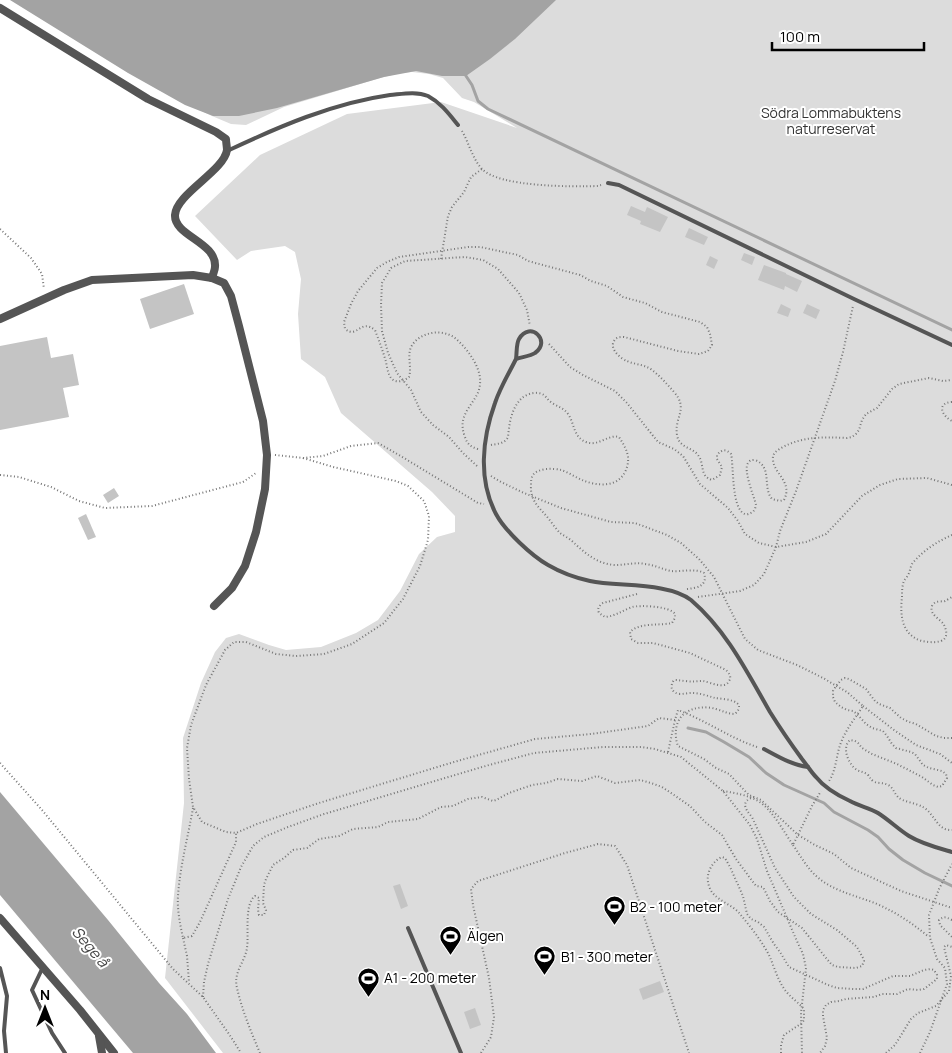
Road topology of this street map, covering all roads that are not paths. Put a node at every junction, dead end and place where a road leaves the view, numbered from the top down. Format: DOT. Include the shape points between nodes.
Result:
graph roads {
  1 [pos="0,8"];
  2 [pos="458,125"];
  3 [pos="227,151"];
  4 [pos="608,183"];
  5 [pos="212,278"];
  6 [pos="0,319"];
  7 [pos="952,345"];
  8 [pos="516,358"];
  9 [pos="214,606"];
  10 [pos="764,749"];
  11 [pos="808,767"];
  12 [pos="952,852"];
  13 [pos="0,918"];
  14 [pos="408,928"];
  15 [pos="43,967"];
  16 [pos="0,968"];
  17 [pos="98,1034"];
  18 [pos="4,1038"];
  19 [pos="0,1042"];
  20 [pos="6,1053"];
  21 [pos="65,1053"];
  22 [pos="102,1053"];
  23 [pos="114,1053"];
  24 [pos="461,1053"];
  1 -- 3 [label="street" via="148,99 226,138"];
  2 -- 3 [label="lane" via="446,108 427,96 411,93 335,108 262,134"];
  3 -- 5 [label="street" via="221,163 176,207 174,216 178,226 204,245 214,259 216,268"];
  4 -- 7 [label="lane" via="620,185"];
  5 -- 6 [label="street" via="193,275 92,280"];
  5 -- 9 [label="street" via="224,284 231,296 263,421 267,455 265,489 245,566 232,588"];
  8 -- 8 [label="lane" via="535,353 541,346 540,336 534,332 525,333 519,339"];
  8 -- 11 [label="lane" via="495,403 484,446 487,493 508,531 547,565 568,575 675,592 688,599 719,628 771,714"];
  10 -- 11 [label="lane" via="796,766"];
  11 -- 12 [label="lane" via="816,778 851,802 890,820 910,836"];
  13 -- 15 [label="street"];
  14 -- 24 [label="lane"];
  15 -- 17 [label="street"];
  15 -- 21 [label="lane" via="32,990"];
  16 -- 18 [label="lane" via="7,996"];
  17 -- 22 [label="street"];
  17 -- 23 [label="street"];
  18 -- 19 [label="lane"];
  18 -- 20 [label="lane"];
}
